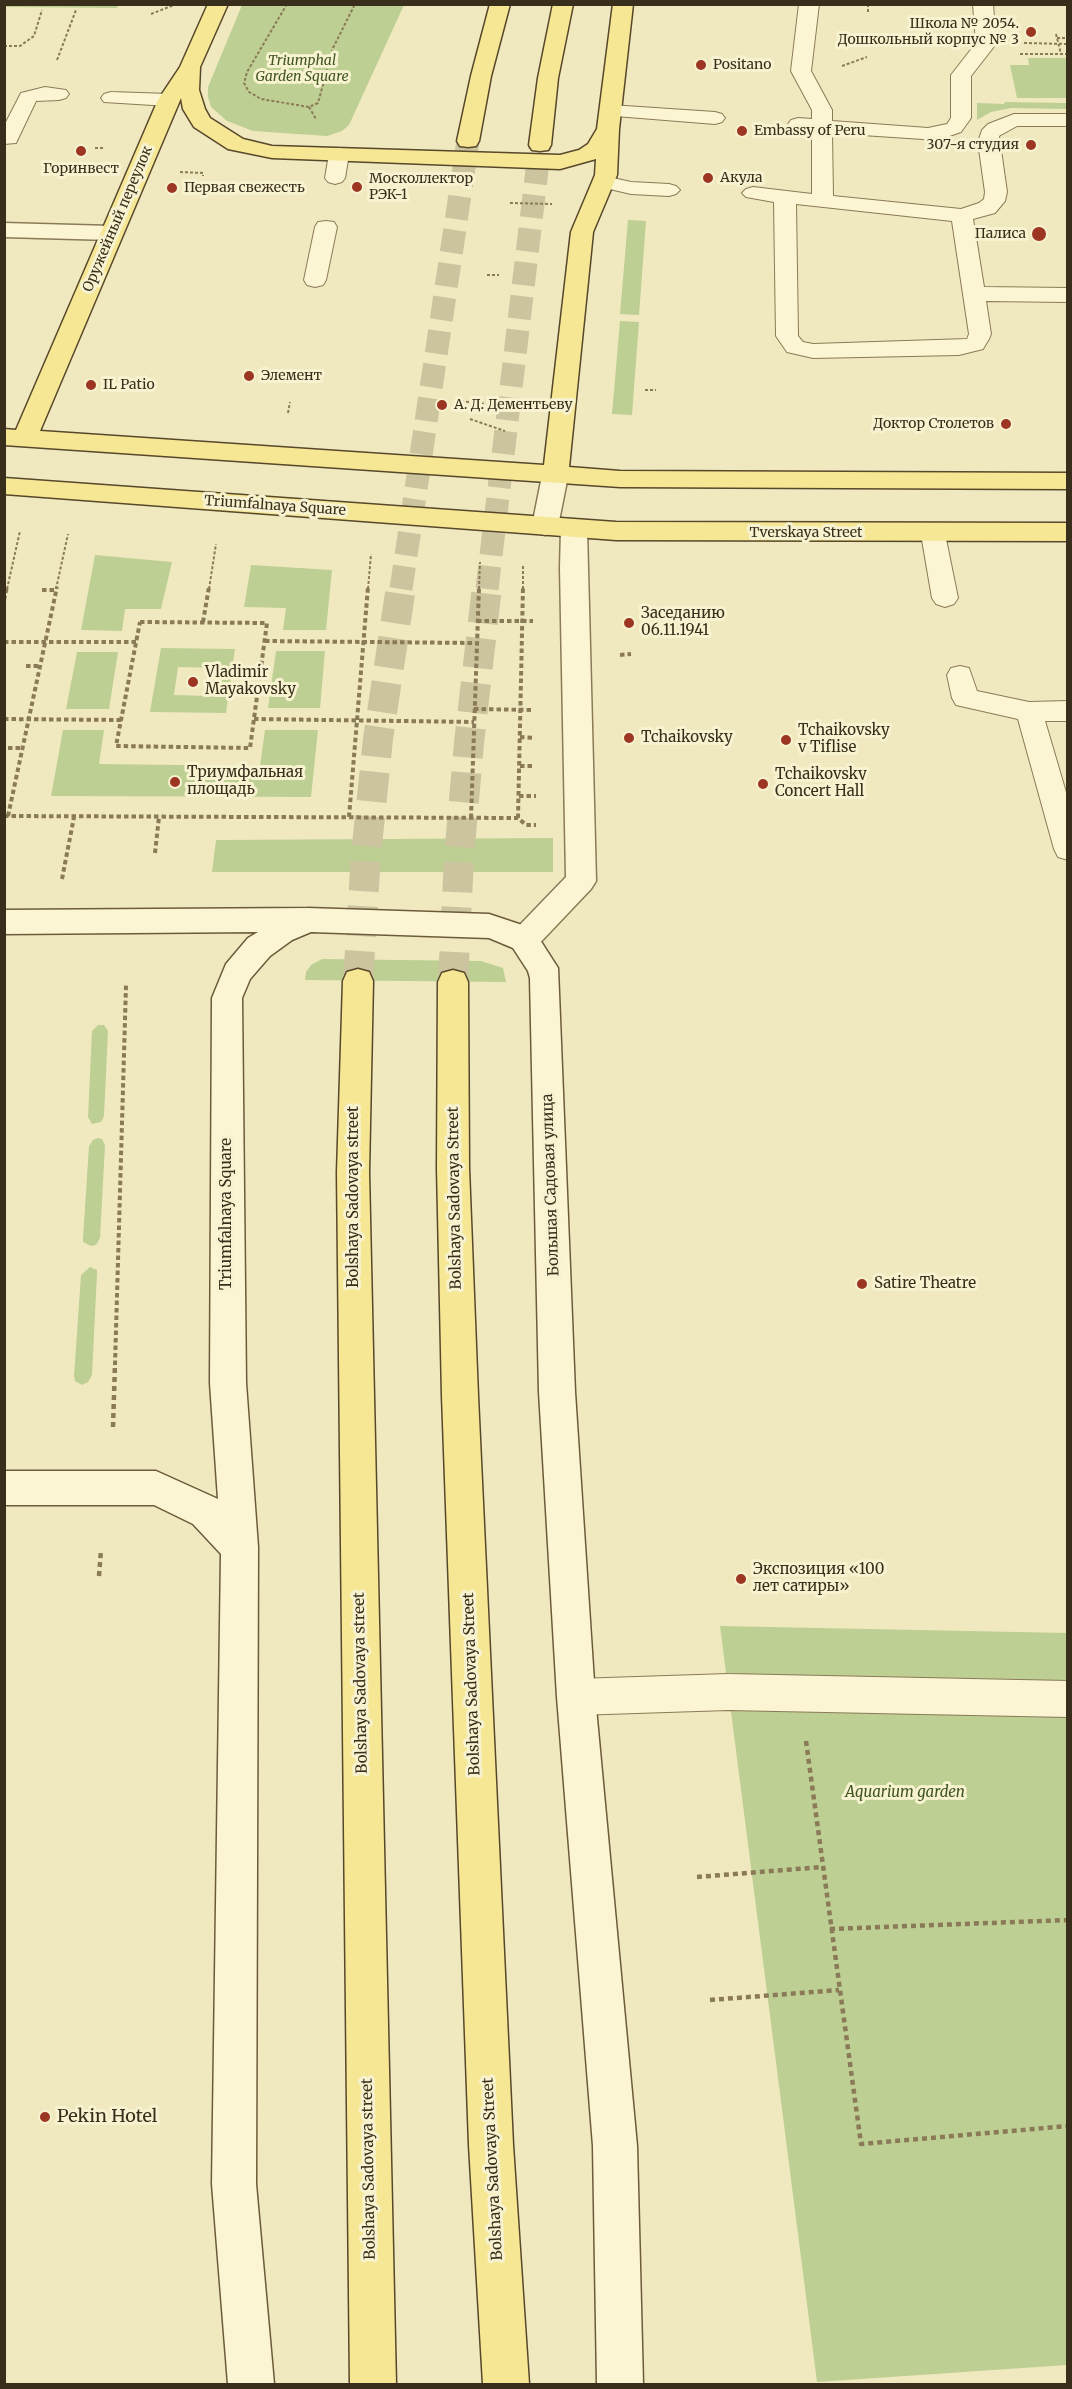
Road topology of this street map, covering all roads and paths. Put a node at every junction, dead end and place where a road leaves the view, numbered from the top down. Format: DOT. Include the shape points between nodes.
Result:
graph roads {
  1 [pos="175,4"];
  2 [pos="218,4"];
  3 [pos="287,4"];
  4 [pos="356,4"];
  5 [pos="500,4"];
  6 [pos="563,4"];
  7 [pos="622,4"];
  8 [pos="808,4"];
  9 [pos="868,4"];
  10 [pos="983,4"];
  11 [pos="42,10"];
  12 [pos="76,10"];
  13 [pos="151,14"];
  14 [pos="868,14"];
  15 [pos="1068,38"];
  16 [pos="1017,43"];
  17 [pos="1068,44"];
  18 [pos="4,46"];
  19 [pos="1018,54"];
  20 [pos="1061,54"];
  21 [pos="1068,54"];
  22 [pos="190,67"];
  23 [pos="52,93"];
  24 [pos="111,98"];
  25 [pos="169,100"];
  26 [pos="715,118"];
  27 [pos="609,120"];
  28 [pos="1068,120"];
  29 [pos="798,124"];
  30 [pos="822,126"];
  31 [pos="9,139"];
  32 [pos="468,141"];
  33 [pos="339,154"];
  34 [pos="543,154"];
  35 [pos="186,173"];
  36 [pos="203,176"];
  37 [pos="335,178"];
  38 [pos="604,182"];
  39 [pos="669,190"];
  40 [pos="753,194"];
  41 [pos="785,197"];
  42 [pos="823,202"];
  43 [pos="510,203"];
  44 [pos="552,204"];
  45 [pos="962,216"];
  46 [pos="326,227"];
  47 [pos="4,230"];
  48 [pos="582,232"];
  49 [pos="111,233"];
  50 [pos="487,275"];
  51 [pos="499,275"];
  52 [pos="315,280"];
  53 [pos="974,294"];
  54 [pos="1068,295"];
  55 [pos="645,390"];
  56 [pos="656,390"];
  57 [pos="461,401"];
  58 [pos="290,402"];
  59 [pos="485,404"];
  60 [pos="288,413"];
  61 [pos="470,419"];
  62 [pos="513,433"];
  63 [pos="15,438"];
  64 [pos="555,476"];
  65 [pos="1068,481"];
  66 [pos="4,486"];
  67 [pos="545,526"];
  68 [pos="574,529"];
  69 [pos="20,531"];
  70 [pos="1068,532"];
  71 [pos="68,534"];
  72 [pos="933,534"];
  73 [pos="216,544"];
  74 [pos="371,554"];
  75 [pos="480,561"];
  76 [pos="522,564"];
  77 [pos="4,572"];
  78 [pos="11,572"];
  79 [pos="42,590"];
  80 [pos="56,590"];
  81 [pos="945,598"];
  82 [pos="4,600"];
  83 [pos="477,621"];
  84 [pos="522,621"];
  85 [pos="575,621"];
  86 [pos="203,622"];
  87 [pos="265,641"];
  88 [pos="4,642"];
  89 [pos="45,642"];
  90 [pos="136,642"];
  91 [pos="363,642"];
  92 [pos="476,643"];
  93 [pos="26,666"];
  94 [pos="40,666"];
  95 [pos="960,675"];
  96 [pos="474,709"];
  97 [pos="520,710"];
  98 [pos="578,710"];
  99 [pos="1068,711"];
  100 [pos="1029,712"];
  101 [pos="4,719"];
  102 [pos="29,719"];
  103 [pos="254,719"];
  104 [pos="122,720"];
  105 [pos="357,720"];
  106 [pos="474,722"];
  107 [pos="8,748"];
  108 [pos="23,748"];
  109 [pos="6,816"];
  110 [pos="74,817"];
  111 [pos="159,817"];
  112 [pos="349,818"];
  113 [pos="471,818"];
  114 [pos="1067,850"];
  115 [pos="155,853"];
  116 [pos="62,879"];
  117 [pos="308,920"];
  118 [pos="4,922"];
  119 [pos="524,940"];
  120 [pos="358,981"];
  121 [pos="453,982"];
  122 [pos="126,985"];
  123 [pos="113,1427"];
  124 [pos="4,1488"];
  125 [pos="240,1547"];
  126 [pos="101,1550"];
  127 [pos="99,1576"];
  128 [pos="800,1694"];
  129 [pos="576,1697"];
  130 [pos="1068,1699"];
  131 [pos="822,1867"];
  132 [pos="697,1877"];
  133 [pos="1068,1920"];
  134 [pos="830,1929"];
  135 [pos="839,1990"];
  136 [pos="710,2000"];
  137 [pos="1068,2126"];
  138 [pos="251,2385"];
  139 [pos="373,2385"];
  140 [pos="506,2385"];
  141 [pos="620,2385"];
  1 -- 13 [label="path"];
  2 -- 22 [label="main road, Оружейный переулок"];
  3 -- 4 [label="path" via="247,72 244,85 261,99 309,107 318,103 333,48"];
  5 -- 32 [label="main road"];
  6 -- 34 [label="main road" via="548,78"];
  7 -- 27 [label="main road"];
  8 -- 30 [label="lane" via="801,71 822,107"];
  9 -- 14 [label="path"];
  10 -- 30 [label="lane" via="986,44 961,75 961,118 954,128 928,134"];
  11 -- 18 [label="path" via="34,36 20,46"];
  12 -- 23 [label="path"];
  15 -- 20 [label="path, bridge" via="1057,36"];
  16 -- 17 [label="path"];
  19 -- 20 [label="path"];
  20 -- 21 [label="path"];
  22 -- 25 [label="main road, Оружейный переулок"];
  22 -- 33 [label="main road" via="189,90 194,109 202,122 236,144 272,152"];
  23 -- 31 [label="lane" via="28,97"];
  24 -- 25 [label="lane"];
  25 -- 49 [label="main road, Оружейный переулок"];
  26 -- 27 [label="lane"];
  27 -- 34 [label="main road" via="596,148 586,155 573,160"];
  27 -- 38 [label="main road"];
  28 -- 45 [label="lane" via="1014,120 994,128 988,142 994,201 987,208"];
  29 -- 30 [label="lane"];
  30 -- 42 [label="lane"];
  33 -- 34 [label="main road"];
  33 -- 37 [label="lane"];
  34 -- 48 [label="main road" via="559,166 575,187"];
  35 -- 36 [label="path"];
  38 -- 39 [label="lane"];
  38 -- 48 [label="main road"];
  40 -- 41 [label="lane"];
  41 -- 42 [label="lane"];
  41 -- 53 [label="lane" via="787,336 795,347 813,351 968,347 975,344 980,334"];
  42 -- 45 [label="lane"];
  43 -- 44 [label="path"];
  45 -- 53 [label="lane"];
  46 -- 52 [label="lane"];
  47 -- 49 [label="street"];
  48 -- 64 [label="main road"];
  49 -- 63 [label="main road, Оружейный переулок"];
  50 -- 51 [label="path"];
  53 -- 54 [label="lane"];
  55 -- 56 [label="path"];
  57 -- 59 [label="path"];
  58 -- 60 [label="path"];
  61 -- 62 [label="path"];
  63 -- 64 [label="main road"];
  64 -- 65 [label="main road"];
  64 -- 67 [label="street"];
  66 -- 67 [label="main road, Triumfalnaya Square"];
  67 -- 68 [label="main road, Tverskaya Street"];
  68 -- 72 [label="main road, Tverskaya Street"];
  68 -- 85 [label="street"];
  69 -- 78 [label="path"];
  70 -- 72 [label="main road, Tverskaya Street"];
  71 -- 80 [label="path"];
  72 -- 81 [label="lane"];
  73 -- 86 [label="path"];
  74 -- 91 [label="path"];
  75 -- 83 [label="path"];
  76 -- 84 [label="path"];
  77 -- 78 [label="path"];
  78 -- 82 [label="path"];
  79 -- 80 [label="path"];
  80 -- 89 [label="path"];
  83 -- 84 [label="path"];
  83 -- 92 [label="path"];
  84 -- 85 [label="path"];
  84 -- 97 [label="path"];
  85 -- 98 [label="street"];
  86 -- 87 [label="path" via="267,623"];
  86 -- 90 [label="path" via="140,622"];
  87 -- 91 [label="path"];
  87 -- 103 [label="path"];
  88 -- 89 [label="path"];
  89 -- 90 [label="path"];
  89 -- 94 [label="path"];
  90 -- 104 [label="path"];
  91 -- 92 [label="path"];
  91 -- 105 [label="path"];
  92 -- 96 [label="path"];
  93 -- 94 [label="path"];
  94 -- 102 [label="path"];
  95 -- 100 [label="lane" via="965,698"];
  96 -- 97 [label="path"];
  96 -- 106 [label="path"];
  97 -- 98 [label="path"];
  97 -- 113 [label="path" via="518,818"];
  98 -- 119 [label="street" via="581,881"];
  99 -- 100 [label="lane"];
  100 -- 114 [label="lane"];
  101 -- 102 [label="path"];
  102 -- 104 [label="path"];
  102 -- 108 [label="path"];
  103 -- 104 [label="path" via="250,748 116,747"];
  103 -- 105 [label="path"];
  105 -- 106 [label="path"];
  105 -- 112 [label="path"];
  106 -- 113 [label="path"];
  107 -- 108 [label="path"];
  108 -- 109 [label="path"];
  109 -- 110 [label="path"];
  110 -- 111 [label="path"];
  110 -- 116 [label="path"];
  111 -- 112 [label="path"];
  111 -- 115 [label="path"];
  112 -- 113 [label="path"];
  117 -- 118 [label="street, Triumfalnaya Square"];
  117 -- 119 [label="street, Triumfalnaya Square" via="489,926"];
  117 -- 125 [label="street, Triumfalnaya Square" via="259,947 237,973 226,998 228,1383"];
  119 -- 129 [label="street, Большая Садовая улица" via="538,958 546,978 557,1392"];
  120 -- 139 [label="main road, Bolshaya Sadovaya street" via="353,1172"];
  121 -- 140 [label="main road, Bolshaya Sadovaya Street" via="453,1168 460,1396 491,2145"];
  122 -- 123 [label="path"];
  124 -- 125 [label="street" via="156,1488 206,1512"];
  125 -- 138 [label="street, Triumfalnaya Square" via="234,2184"];
  126 -- 127 [label="path"];
  128 -- 129 [label="lane"];
  128 -- 130 [label="lane"];
  128 -- 131 [label="path"];
  129 -- 141 [label="street" via="615,2146"];
  131 -- 132 [label="path"];
  131 -- 134 [label="path"];
  133 -- 134 [label="path"];
  134 -- 135 [label="path"];
  135 -- 136 [label="path"];
  135 -- 137 [label="path" via="861,2144"];
}
